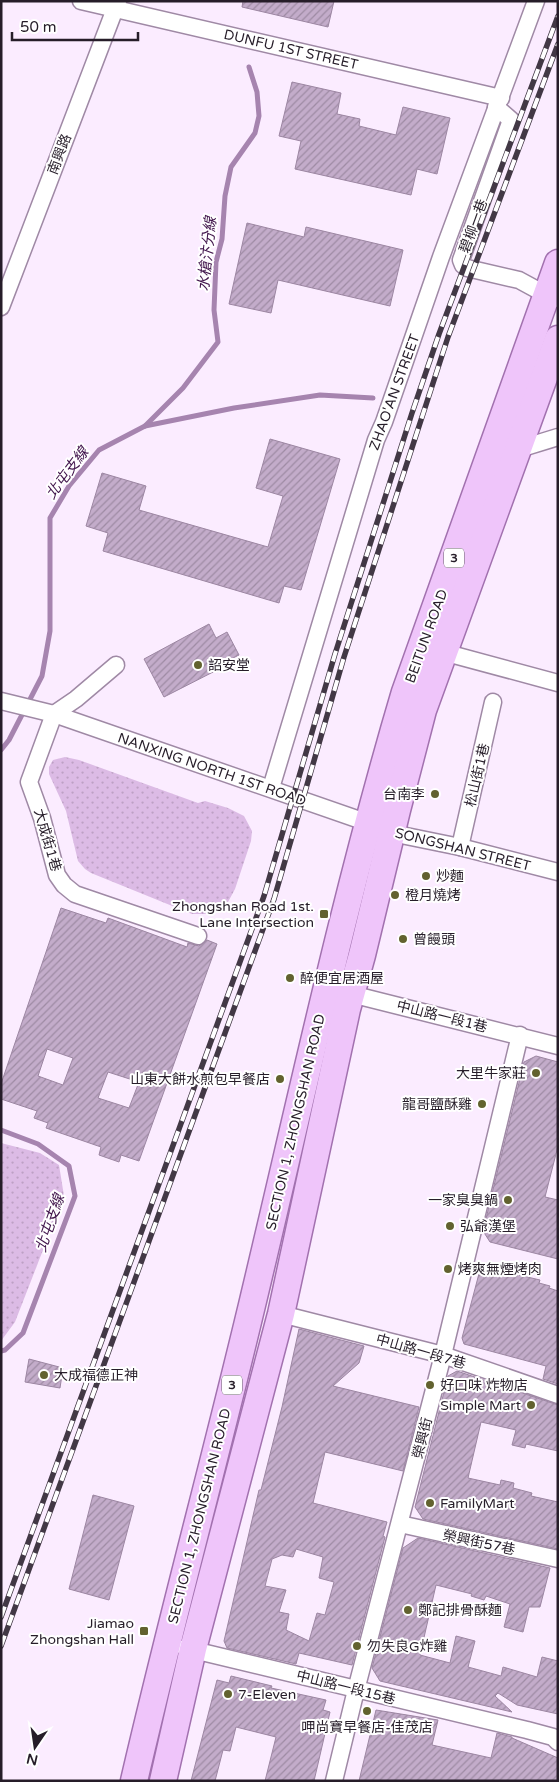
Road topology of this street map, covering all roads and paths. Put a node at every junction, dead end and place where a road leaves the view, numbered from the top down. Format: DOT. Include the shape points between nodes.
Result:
graph roads {
  1 [pos="81,1"];
  2 [pos="536,1"];
  3 [pos="116,5"];
  4 [pos="498,102"];
  5 [pos="558,263"];
  6 [pos="552,298"];
  7 [pos="1,307"];
  8 [pos="558,339"];
  9 [pos="558,437"];
  10 [pos="519,449"];
  11 [pos="443,652"];
  12 [pos="116,665"];
  13 [pos="558,683"];
  14 [pos="2,701"];
  15 [pos="494,702"];
  16 [pos="54,714"];
  17 [pos="271,788"];
  18 [pos="380,828"];
  19 [pos="460,847"];
  20 [pos="557,869"];
  21 [pos="198,936"];
  22 [pos="338,991"];
  23 [pos="520,1036"];
  24 [pos="558,1046"];
  25 [pos="281,1314"];
  26 [pos="443,1355"];
  27 [pos="558,1396"];
  28 [pos="400,1524"];
  29 [pos="558,1559"];
  30 [pos="166,1644"];
  31 [pos="193,1649"];
  32 [pos="356,1690"];
  33 [pos="558,1742"];
  34 [pos="134,1781"];
  35 [pos="163,1781"];
  36 [pos="334,1781"];
  1 -- 3 [label="street, DUNFU 1ST STREET"];
  2 -- 4 [label="street, ZHAO'AN STREET"];
  3 -- 4 [label="street, DUNFU 1ST STREET"];
  3 -- 7 [label="street, 南興路"];
  4 -- 6 [label="street, 碧柳一巷" via="510,120 461,260 465,267 519,280"];
  4 -- 17 [label="street, ZHAO'AN STREET" via="373,450"];
  5 -- 6 [label="main road, BEITUN ROAD / 3"];
  6 -- 18 [label="main road, BEITUN ROAD / 3" via="405,692"];
  8 -- 10 [label="main road, BEITUN ROAD / 3"];
  9 -- 10 [label="street"];
  10 -- 11 [label="main road, BEITUN ROAD / 3"];
  11 -- 13 [label="street"];
  11 -- 18 [label="main road, BEITUN ROAD / 3"];
  12 -- 16 [label="street"];
  14 -- 16 [label="street, NANXING NORTH 1ST ROAD"];
  15 -- 19 [label="street, 松山街1巷"];
  16 -- 17 [label="street, NANXING NORTH 1ST ROAD"];
  16 -- 21 [label="street, 大成街1巷" via="29,782 57,875 75,894"];
  17 -- 18 [label="street, NANXING NORTH 1ST ROAD"];
  18 -- 19 [label="street, SONGSHAN STREET"];
  18 -- 22 [label="main road, BEITUN ROAD / 3" via="362,955"];
  19 -- 20 [label="street, SONGSHAN STREET"];
  22 -- 23 [label="street, 中山路一段1巷"];
  22 -- 25 [label="main road, SECTION 1, ZHONGSHAN ROAD / 3"];
  22 -- 30 [label="main road, SECTION 1, ZHONGSHAN ROAD / 3" via="251,1309"];
  23 -- 24 [label="street, 中山路一段1巷"];
  23 -- 26 [label="street, 榮興街"];
  25 -- 26 [label="street, 中山路一段7巷"];
  25 -- 31 [label="main road, SECTION 1, ZHONGSHAN ROAD / 3"];
  26 -- 27 [label="street, 中山路一段7巷"];
  26 -- 28 [label="street, 榮興街"];
  28 -- 29 [label="street, 榮興街57巷"];
  28 -- 32 [label="street, 榮興街"];
  30 -- 31 [label="street, 中山路一段15巷"];
  30 -- 34 [label="main road, SECTION 1, ZHONGSHAN ROAD / 3"];
  31 -- 32 [label="street, 中山路一段15巷"];
  31 -- 35 [label="main road, SECTION 1, ZHONGSHAN ROAD / 3"];
  32 -- 33 [label="street, 中山路一段15巷" via="527,1730 553,1737"];
  32 -- 36 [label="street, 榮興街"];
}
